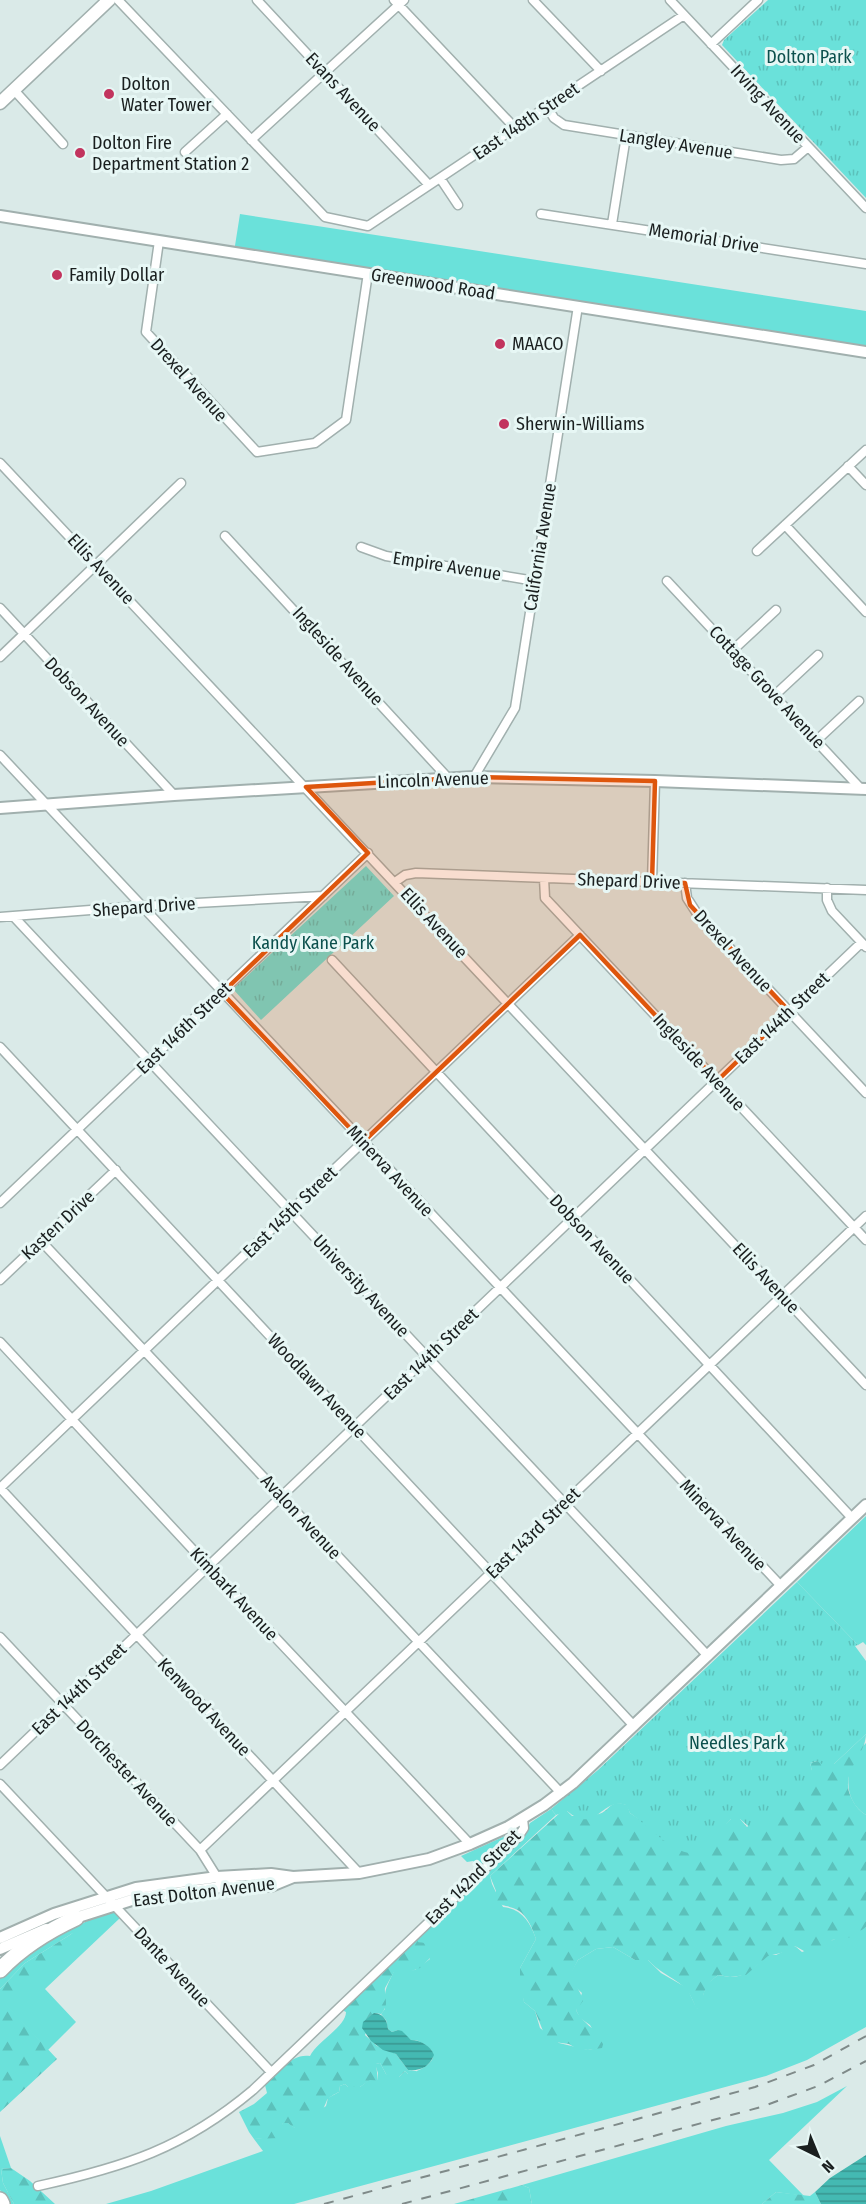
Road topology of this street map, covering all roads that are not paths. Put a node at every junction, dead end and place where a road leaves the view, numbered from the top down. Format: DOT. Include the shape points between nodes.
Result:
graph roads {
  1 [pos="109,0"];
  2 [pos="118,0"];
  3 [pos="257,0"];
  4 [pos="533,0"];
  5 [pos="670,0"];
  6 [pos="758,0"];
  7 [pos="399,2"];
  8 [pos="684,15"];
  9 [pos="711,44"];
  10 [pos="601,71"];
  11 [pos="325,73"];
  12 [pos="14,90"];
  13 [pos="0,103"];
  14 [pos="547,107"];
  15 [pos="227,114"];
  16 [pos="514,128"];
  17 [pos="626,136"];
  18 [pos="251,140"];
  19 [pos="63,144"];
  20 [pos="808,147"];
  21 [pos="185,152"];
  22 [pos="440,178"];
  23 [pos="429,185"];
  24 [pos="458,205"];
  25 [pos="866,208"];
  26 [pos="541,214"];
  27 [pos="0,216"];
  28 [pos="612,224"];
  29 [pos="159,241"];
  30 [pos="866,264"];
  31 [pos="368,273"];
  32 [pos="578,306"];
  33 [pos="866,352"];
  34 [pos="866,450"];
  35 [pos="0,462"];
  36 [pos="848,466"];
  37 [pos="181,483"];
  38 [pos="866,485"];
  39 [pos="785,525"];
  40 [pos="225,536"];
  41 [pos="361,548"];
  42 [pos="757,551"];
  43 [pos="98,564"];
  44 [pos="667,580"];
  45 [pos="535,581"];
  46 [pos="0,608"];
  47 [pos="776,610"];
  48 [pos="866,612"];
  49 [pos="25,634"];
  50 [pos="733,650"];
  51 [pos="818,655"];
  52 [pos="0,657"];
  53 [pos="775,695"];
  54 [pos="859,701"];
  55 [pos="817,740"];
  56 [pos="0,755"];
  57 [pos="474,777"];
  58 [pos="448,778"];
  59 [pos="655,781"];
  60 [pos="306,787"];
  61 [pos="864,791"];
  62 [pos="174,795"];
  63 [pos="47,805"];
  64 [pos="0,808"];
  65 [pos="368,853"];
  66 [pos="544,878"];
  67 [pos="395,882"];
  68 [pos="652,882"];
  69 [pos="685,883"];
  70 [pos="827,888"];
  71 [pos="866,890"];
  72 [pos="323,896"];
  73 [pos="142,906"];
  74 [pos="14,916"];
  75 [pos="0,917"];
  76 [pos="580,935"];
  77 [pos="864,945"];
  78 [pos="332,960"];
  79 [pos="222,993"];
  80 [pos="508,1003"];
  81 [pos="789,1011"];
  82 [pos="0,1047"];
  83 [pos="150,1061"];
  84 [pos="436,1072"];
  85 [pos="717,1081"];
  86 [pos="866,1093"];
  87 [pos="78,1129"];
  88 [pos="363,1142"];
  89 [pos="645,1149"];
  90 [pos="116,1170"];
  91 [pos="1,1199"];
  92 [pos="291,1211"];
  93 [pos="866,1216"];
  94 [pos="573,1218"];
  95 [pos="854,1227"];
  96 [pos="866,1240"];
  97 [pos="41,1241"];
  98 [pos="0,1280"];
  99 [pos="219,1280"];
  100 [pos="500,1288"];
  101 [pos="782,1296"];
  102 [pos="0,1342"];
  103 [pos="144,1350"];
  104 [pos="427,1357"];
  105 [pos="710,1365"];
  106 [pos="866,1385"];
  107 [pos="72,1420"];
  108 [pos="355,1426"];
  109 [pos="637,1434"];
  110 [pos="0,1488"];
  111 [pos="282,1496"];
  112 [pos="564,1503"];
  113 [pos="866,1505"];
  114 [pos="852,1518"];
  115 [pos="208,1566"];
  116 [pos="491,1573"];
  117 [pos="781,1586"];
  118 [pos="136,1634"];
  119 [pos="0,1637"];
  120 [pos="418,1642"];
  121 [pos="708,1656"];
  122 [pos="63,1704"];
  123 [pos="345,1712"];
  124 [pos="634,1726"];
  125 [pos="0,1765"];
  126 [pos="273,1781"];
  127 [pos="0,1784"];
  128 [pos="561,1793"];
  129 [pos="523,1819"];
  130 [pos="470,1845"];
  131 [pos="200,1850"];
  132 [pos="359,1872"];
  133 [pos="217,1877"];
  134 [pos="293,1877"];
  135 [pos="223,1887"];
  136 [pos="111,1902"];
  137 [pos="76,1918"];
  138 [pos="1,1935"];
  139 [pos="0,1949"];
  140 [pos="0,1970"];
  141 [pos="271,2072"];
  142 [pos="38,2186"];
  1 -- 12 [label="main road"];
  2 -- 15 [label="street"];
  3 -- 11 [label="street, Evans Avenue"];
  4 -- 10 [label="street"];
  5 -- 8 [label="street, Irving Avenue"];
  6 -- 9 [label="street"];
  7 -- 11 [label="street"];
  7 -- 16 [label="street"];
  8 -- 9 [label="street, Irving Avenue"];
  8 -- 10 [label="street, East 148th Street"];
  9 -- 20 [label="street, Irving Avenue"];
  10 -- 14 [label="street, East 148th Street"];
  11 -- 18 [label="street"];
  11 -- 23 [label="street, Evans Avenue"];
  12 -- 13 [label="main road"];
  12 -- 19 [label="street"];
  14 -- 16 [label="street, East 148th Street"];
  14 -- 17 [label="street, Langley Avenue" via="564,125"];
  15 -- 18 [label="street"];
  15 -- 21 [label="street"];
  16 -- 22 [label="street, East 148th Street"];
  17 -- 20 [label="street, Langley Avenue" via="781,160 794,159"];
  17 -- 28 [label="street"];
  18 -- 23 [label="street, East 148th Street" via="325,218 368,226"];
  20 -- 25 [label="street, Irving Avenue"];
  22 -- 23 [label="street, East 148th Street"];
  22 -- 24 [label="street"];
  26 -- 28 [label="street, Memorial Drive"];
  27 -- 29 [label="street, Greenwood Road"];
  28 -- 30 [label="street, Memorial Drive"];
  29 -- 31 [label="street, Greenwood Road"];
  29 -- 31 [label="street, Drexel Avenue" via="146,332 257,452 315,443 346,420"];
  31 -- 32 [label="street, Greenwood Road"];
  32 -- 33 [label="street, Greenwood Road"];
  32 -- 45 [label="street, California Avenue"];
  34 -- 36 [label="street"];
  35 -- 43 [label="street, Ellis Avenue"];
  36 -- 38 [label="street"];
  36 -- 39 [label="street"];
  37 -- 43 [label="street"];
  39 -- 42 [label="street"];
  39 -- 48 [label="street"];
  40 -- 58 [label="street, Ingleside Avenue"];
  41 -- 45 [label="street, Empire Avenue" via="386,556"];
  43 -- 49 [label="street"];
  43 -- 60 [label="street, Ellis Avenue"];
  44 -- 50 [label="street, Cottage Grove Avenue"];
  45 -- 57 [label="street, California Avenue" via="515,708"];
  46 -- 49 [label="street, Dobson Avenue"];
  47 -- 50 [label="street"];
  49 -- 52 [label="street"];
  49 -- 62 [label="street, Dobson Avenue"];
  50 -- 53 [label="street, Cottage Grove Avenue"];
  51 -- 53 [label="street"];
  53 -- 55 [label="street, Cottage Grove Avenue"];
  54 -- 55 [label="street"];
  55 -- 61 [label="street, Cottage Grove Avenue"];
  56 -- 63 [label="street, Minerva Avenue"];
  57 -- 58 [label="street, Lincoln Avenue"];
  57 -- 59 [label="street, Lincoln Avenue"];
  58 -- 60 [label="street, Lincoln Avenue"];
  59 -- 61 [label="street, Lincoln Avenue"];
  59 -- 68 [label="street"];
  60 -- 62 [label="street, Lincoln Avenue"];
  60 -- 65 [label="street, Ellis Avenue"];
  62 -- 63 [label="street, Lincoln Avenue"];
  63 -- 64 [label="street, Lincoln Avenue"];
  63 -- 73 [label="street, Minerva Avenue"];
  65 -- 67 [label="street, Ellis Avenue"];
  65 -- 72 [label="street, East 146th Street"];
  66 -- 67 [label="street, Shepard Drive" via="416,873"];
  66 -- 68 [label="street, Shepard Drive"];
  66 -- 76 [label="street, Ingleside Avenue" via="545,898"];
  67 -- 80 [label="street, Ellis Avenue"];
  68 -- 69 [label="street, Shepard Drive"];
  69 -- 70 [label="street, Shepard Drive"];
  69 -- 81 [label="street, Drexel Avenue" via="690,905"];
  70 -- 71 [label="street, Shepard Drive"];
  70 -- 77 [label="street" via="829,906"];
  72 -- 73 [label="street, Shepard Drive"];
  72 -- 79 [label="street, East 146th Street"];
  73 -- 74 [label="street, Shepard Drive"];
  73 -- 79 [label="street, Minerva Avenue"];
  74 -- 75 [label="street, Shepard Drive"];
  74 -- 83 [label="street, University Avenue"];
  76 -- 80 [label="street, East 145th Street"];
  76 -- 85 [label="street, Ingleside Avenue"];
  77 -- 81 [label="street, East 144th Street"];
  78 -- 84 [label="street, Dobson Avenue"];
  79 -- 83 [label="street, East 146th Street"];
  79 -- 88 [label="street, Minerva Avenue"];
  80 -- 84 [label="street, East 145th Street"];
  80 -- 89 [label="street, Ellis Avenue"];
  81 -- 85 [label="street, East 144th Street"];
  81 -- 86 [label="street, Drexel Avenue"];
  82 -- 87 [label="street, Woodlawn Avenue"];
  83 -- 87 [label="street, East 146th Street"];
  83 -- 92 [label="street, University Avenue"];
  84 -- 88 [label="street, East 145th Street"];
  84 -- 94 [label="street, Dobson Avenue"];
  85 -- 89 [label="street, East 144th Street"];
  85 -- 95 [label="street, Ingleside Avenue"];
  87 -- 90 [label="street, Woodlawn Avenue"];
  87 -- 91 [label="street, East 146th Street"];
  88 -- 92 [label="street, East 145th Street"];
  88 -- 100 [label="street, Minerva Avenue"];
  89 -- 94 [label="street, East 144th Street"];
  89 -- 101 [label="street, Ellis Avenue"];
  90 -- 97 [label="street, Kasten Drive"];
  90 -- 99 [label="street, Woodlawn Avenue"];
  92 -- 99 [label="street, East 145th Street"];
  92 -- 104 [label="street, University Avenue"];
  93 -- 95 [label="street, East 143rd Street"];
  94 -- 100 [label="street, East 144th Street"];
  94 -- 105 [label="street, Dobson Avenue"];
  95 -- 96 [label="street, Ingleside Avenue"];
  95 -- 101 [label="street, East 143rd Street"];
  97 -- 98 [label="street, Kasten Drive"];
  97 -- 103 [label="street, Avalon Avenue"];
  99 -- 103 [label="street, East 145th Street"];
  99 -- 108 [label="street, Woodlawn Avenue"];
  100 -- 104 [label="street, East 144th Street"];
  100 -- 109 [label="street, Minerva Avenue"];
  101 -- 105 [label="street, East 143rd Street"];
  101 -- 106 [label="street, Ellis Avenue"];
  102 -- 107 [label="street, Kimbark Avenue"];
  103 -- 107 [label="street, East 145th Street"];
  103 -- 111 [label="street, Avalon Avenue"];
  104 -- 108 [label="street, East 144th Street"];
  104 -- 112 [label="street, University Avenue"];
  105 -- 109 [label="street, East 143rd Street"];
  105 -- 114 [label="street, Dobson Avenue"];
  107 -- 110 [label="street, East 145th Street"];
  107 -- 115 [label="street, Kimbark Avenue"];
  108 -- 111 [label="street, East 144th Street"];
  108 -- 116 [label="street, Woodlawn Avenue"];
  109 -- 112 [label="street, East 143rd Street"];
  109 -- 117 [label="street, Minerva Avenue"];
  110 -- 118 [label="street, Kenwood Avenue"];
  111 -- 115 [label="street, East 144th Street"];
  111 -- 120 [label="street, Avalon Avenue"];
  112 -- 116 [label="street, East 143rd Street"];
  112 -- 121 [label="street, University Avenue"];
  113 -- 114 [label="street, East 142nd Street"];
  114 -- 117 [label="street, East 142nd Street"];
  115 -- 118 [label="street, East 144th Street"];
  115 -- 123 [label="street, Kimbark Avenue"];
  116 -- 120 [label="street, East 143rd Street"];
  116 -- 124 [label="street, Woodlawn Avenue"];
  117 -- 121 [label="street, East 142nd Street"];
  118 -- 122 [label="street, East 144th Street"];
  118 -- 126 [label="street, Kenwood Avenue"];
  119 -- 122 [label="street, Dorchester Avenue"];
  120 -- 123 [label="street, East 143rd Street"];
  120 -- 128 [label="street, Avalon Avenue"];
  121 -- 124 [label="street, East 142nd Street"];
  122 -- 125 [label="street, East 144th Street"];
  122 -- 131 [label="street, Dorchester Avenue"];
  123 -- 126 [label="street, East 143rd Street"];
  123 -- 130 [label="street, Kimbark Avenue"];
  124 -- 128 [label="street, East 142nd Street"];
  126 -- 131 [label="street, East 143rd Street"];
  126 -- 132 [label="street, Kenwood Avenue"];
  127 -- 136 [label="street, Dante Avenue"];
  128 -- 129 [label="street, East 142nd Street"];
  129 -- 130 [label="street, East Dolton Avenue"];
  129 -- 141 [label="street, East 142nd Street" via="524,1828 518,1837"];
  130 -- 132 [label="street, East Dolton Avenue" via="411,1864"];
  131 -- 133 [label="street, Dorchester Avenue"];
  132 -- 134 [label="street, East Dolton Avenue"];
  133 -- 134 [label="street, East Dolton Avenue"];
  133 -- 135 [label="street, Dorchester Avenue"];
  133 -- 136 [label="street, East Dolton Avenue" via="136,1888"];
  134 -- 135 [label="street, East Dolton Avenue" via="271,1886"];
  135 -- 136 [label="street, East Dolton Avenue"];
  136 -- 137 [label="street"];
  136 -- 138 [label="street" via="54,1914"];
  136 -- 141 [label="street, Dante Avenue"];
  137 -- 139 [label="street"];
  137 -- 140 [label="highway" via="27,1946"];
  141 -- 142 [label="street, East 142nd Street" via="218,2117 171,2145 101,2172"];
}
